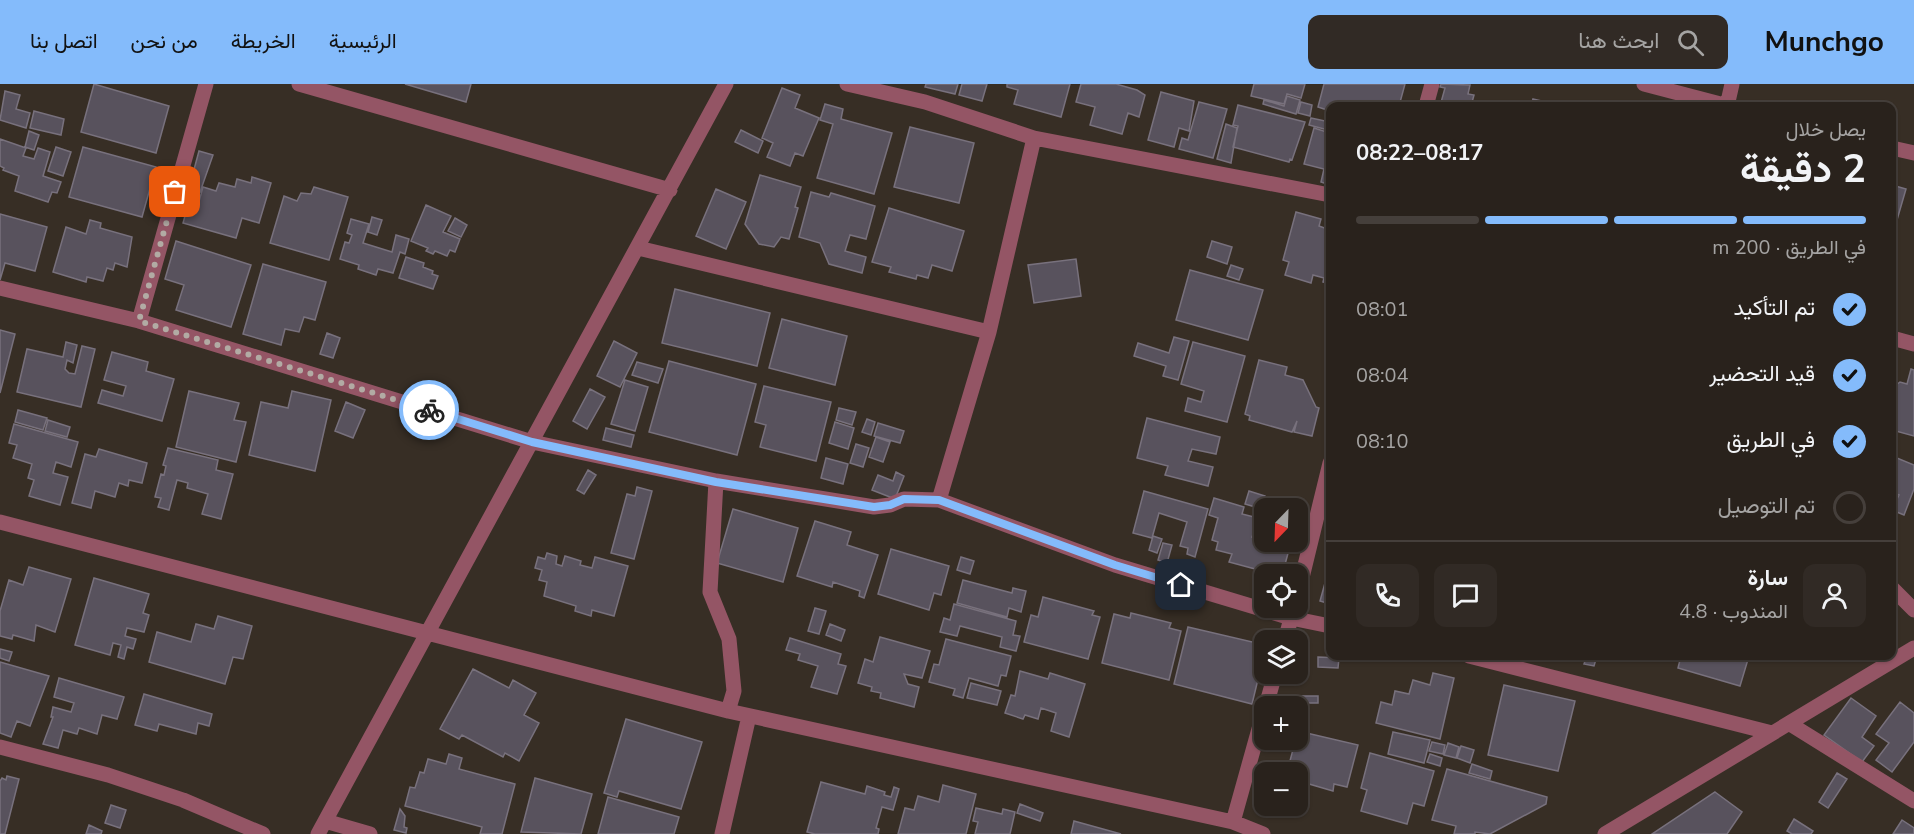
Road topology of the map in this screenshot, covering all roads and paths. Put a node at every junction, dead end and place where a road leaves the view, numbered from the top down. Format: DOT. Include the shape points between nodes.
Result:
graph roads {
  1 [pos="206,84"];
  2 [pos="299,84"];
  3 [pos="726,84"];
  4 [pos="847,84"];
  5 [pos="1432,84"];
  6 [pos="1644,84"];
  7 [pos="1732,84"];
  8 [pos="1427,102"];
  9 [pos="1713,102"];
  10 [pos="1729,102"];
  11 [pos="1034,138"];
  12 [pos="1896,149"];
  13 [pos="1914,153"];
  14 [pos="670,190"];
  15 [pos="1326,194"];
  16 [pos="638,248"];
  17 [pos="0,288"];
  18 [pos="139,321"];
  19 [pos="989,332"];
  20 [pos="1896,339"];
  21 [pos="1914,344"];
  22 [pos="532,442"];
  23 [pos="1326,479"];
  24 [pos="716,482"];
  25 [pos="939,500"];
  26 [pos="0,522"];
  27 [pos="1305,564"];
  28 [pos="1896,592"];
  29 [pos="1254,602"];
  30 [pos="1914,610"];
  31 [pos="1307,618"];
  32 [pos="1326,625"];
  33 [pos="427,633"];
  34 [pos="1914,648"];
  35 [pos="1896,659"];
  36 [pos="1505,660"];
  37 [pos="1894,660"];
  38 [pos="728,711"];
  39 [pos="749,716"];
  40 [pos="1790,724"];
  41 [pos="1772,733"];
  42 [pos="0,747"];
  43 [pos="1254,747"];
  44 [pos="1914,801"];
  45 [pos="1233,822"];
  46 [pos="321,827"];
  47 [pos="263,834"];
  48 [pos="370,834"];
  49 [pos="722,834"];
  50 [pos="1263,834"];
  51 [pos="1605,834"];
  1 -- 18 [label="street"];
  2 -- 14 [label="street"];
  3 -- 14 [label="street"];
  4 -- 11 [label="street" via="925,102"];
  5 -- 8 [label="street"];
  6 -- 9 [label="street"];
  7 -- 10 [label="street"];
  11 -- 15 [label="street"];
  11 -- 19 [label="street"];
  12 -- 13 [label="street"];
  14 -- 16 [label="street"];
  16 -- 19 [label="street"];
  16 -- 22 [label="street"];
  17 -- 18 [label="street"];
  18 -- 22 [label="street"];
  19 -- 25 [label="street"];
  20 -- 21 [label="street"];
  22 -- 24 [label="street"];
  22 -- 33 [label="street"];
  23 -- 27 [label="street"];
  24 -- 25 [label="street" via="874,507 904,499"];
  24 -- 38 [label="street" via="710,592 729,639 734,691"];
  25 -- 29 [label="street" via="1115,565"];
  26 -- 33 [label="street"];
  28 -- 30 [label="street"];
  31 -- 32 [label="street"];
  33 -- 38 [label="street"];
  33 -- 46 [label="street"];
  34 -- 35 [label="street"];
  36 -- 41 [label="street"];
  37 -- 40 [label="street"];
  38 -- 39 [label="street"];
  39 -- 45 [label="street"];
  39 -- 49 [label="street"];
  40 -- 41 [label="street"];
  40 -- 44 [label="street"];
  41 -- 51 [label="street"];
  42 -- 47 [label="street" via="108,775 183,800"];
  43 -- 45 [label="street"];
  45 -- 50 [label="street"];
  46 -- 48 [label="street"];
}
